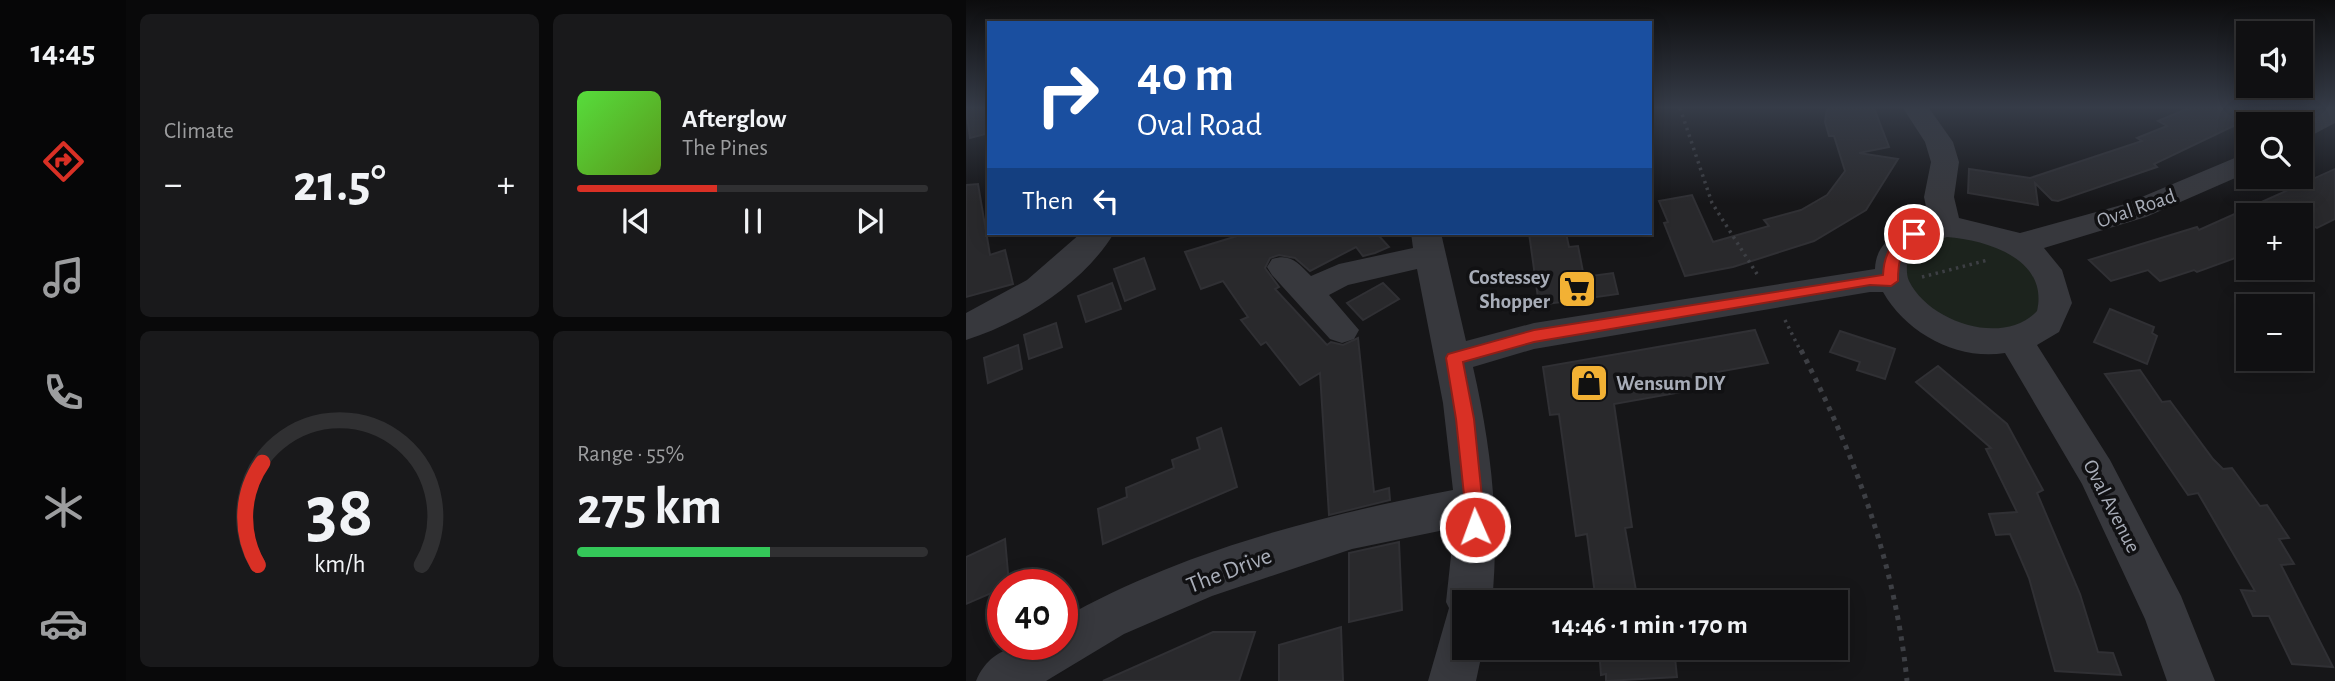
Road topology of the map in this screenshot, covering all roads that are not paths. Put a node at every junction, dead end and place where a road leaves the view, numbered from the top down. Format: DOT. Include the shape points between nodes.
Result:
graph roads {
  1 [pos="1937,140"];
  2 [pos="2236,168"];
  3 [pos="1946,227"];
  4 [pos="1096,235"];
  5 [pos="1428,244"];
  6 [pos="2020,246"];
  7 [pos="1283,267"];
  8 [pos="1891,281"];
  9 [pos="1307,292"];
  10 [pos="966,327"];
  11 [pos="1342,330"];
  12 [pos="2015,339"];
  13 [pos="1454,358"];
  14 [pos="1475,505"];
  15 [pos="1470,590"];
  16 [pos="1457,660"];
  17 [pos="1000,681"];
  18 [pos="1452,681"];
  19 [pos="2191,681"];
  1 -- 3 [label="street" via="1945,162 1939,197"];
  2 -- 6 [label="street, Oval Road" via="2118,216 2041,235"];
  3 -- 6 [label="street" via="1979,230"];
  3 -- 8 [label="street" via="1927,229 1904,241 1891,259"];
  4 -- 10 [label="street" via="1069,266 1036,292"];
  5 -- 9 [label="street"];
  5 -- 13 [label="street"];
  6 -- 12 [label="street" via="2050,278 2056,297 2052,316 2038,331"];
  7 -- 9 [label="street"];
  8 -- 12 [label="street" via="1903,303 1925,321 1954,335 1985,341"];
  8 -- 13 [label="street" via="1870,280 1534,336"];
  9 -- 11 [label="street"];
  12 -- 19 [label="street, Oval Avenue" via="2096,472 2165,612"];
  13 -- 14 [label="street"];
  14 -- 15 [label="street"];
  14 -- 17 [label="street, The Drive" via="1352,529 1206,577 1108,618"];
  16 -- 18 [label="street"];
}
